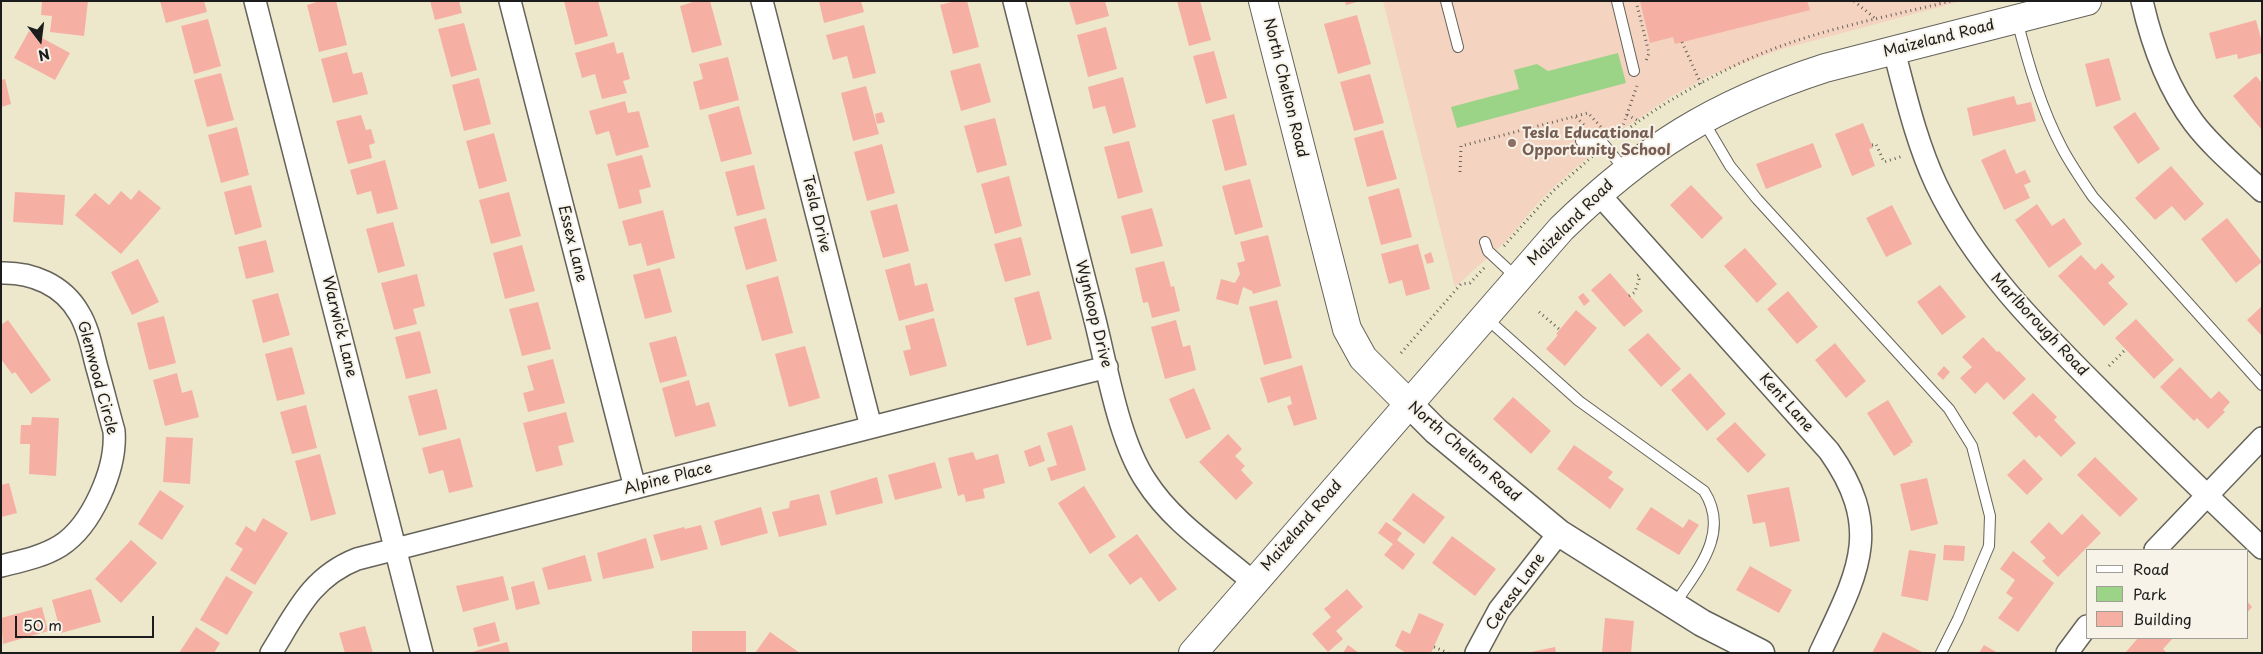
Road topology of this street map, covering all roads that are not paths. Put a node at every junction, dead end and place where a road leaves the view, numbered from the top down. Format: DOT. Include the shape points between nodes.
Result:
graph roads {
  1 [pos="255,1"];
  2 [pos="510,1"];
  3 [pos="762,1"];
  4 [pos="1014,1"];
  5 [pos="1263,1"];
  6 [pos="1446,1"];
  7 [pos="1617,1"];
  8 [pos="2087,1"];
  9 [pos="2142,1"];
  10 [pos="2017,19"];
  11 [pos="1458,47"];
  12 [pos="1894,51"];
  13 [pos="1634,71"];
  14 [pos="1702,118"];
  15 [pos="1581,141"];
  16 [pos="1625,170"];
  17 [pos="2262,191"];
  18 [pos="1598,193"];
  19 [pos="1485,242"];
  20 [pos="1,272"];
  21 [pos="1517,278"];
  22 [pos="1484,317"];
  23 [pos="1107,367"];
  24 [pos="2262,385"];
  25 [pos="1408,403"];
  26 [pos="870,427"];
  27 [pos="2262,438"];
  28 [pos="635,488"];
  29 [pos="2207,496"];
  30 [pos="1559,533"];
  31 [pos="2262,548"];
  32 [pos="396,549"];
  33 [pos="2156,549"];
  34 [pos="1,566"];
  35 [pos="1252,582"];
  36 [pos="1674,606"];
  37 [pos="2086,627"];
  38 [pos="271,653"];
  39 [pos="422,653"];
  40 [pos="1193,653"];
  41 [pos="1476,653"];
  42 [pos="1761,653"];
  43 [pos="1820,653"];
  44 [pos="1941,653"];
  45 [pos="2068,653"];
  1 -- 32 [label="street, Warwick Lane"];
  2 -- 28 [label="street, Essex Lane"];
  3 -- 26 [label="street, Tesla Drive"];
  4 -- 23 [label="street, Wynkoop Drive"];
  5 -- 25 [label="main road, North Chelton Road" via="1347,329 1363,358"];
  6 -- 11 [label="lane"];
  7 -- 13 [label="lane"];
  8 -- 10 [label="main road, Maizeland Road"];
  9 -- 17 [label="street" via="2162,66 2184,108 2195,125"];
  10 -- 12 [label="main road, Maizeland Road"];
  10 -- 24 [label="lane" via="2050,120 2076,172 2094,197"];
  12 -- 14 [label="main road, Maizeland Road" via="1790,80"];
  12 -- 29 [label="street, Marlborough Road" via="1927,162 1950,211 1986,266 2034,323"];
  14 -- 16 [label="main road, Maizeland Road"];
  14 -- 44 [label="lane" via="1730,166 1757,199 1949,409 1972,446 1990,516 1989,546"];
  15 -- 16 [label="lane" via="1600,141"];
  16 -- 18 [label="main road, Maizeland Road"];
  18 -- 21 [label="main road, Maizeland Road" via="1560,229"];
  18 -- 43 [label="street, Kent Lane" via="1829,451 1851,484 1861,521 1859,563"];
  19 -- 21 [label="lane" via="1488,251"];
  20 -- 34 [label="street, Glenwood Circle" via="17,272 48,282 72,302 91,344 114,431 112,464 105,483 72,537 45,554"];
  21 -- 22 [label="main road, Maizeland Road"];
  22 -- 25 [label="main road, Maizeland Road"];
  22 -- 36 [label="lane" via="1579,401 1704,491 1713,522 1711,545"];
  23 -- 26 [label="street, Alpine Place"];
  23 -- 35 [label="street, Wynkoop Drive" via="1125,436 1145,481 1178,519"];
  25 -- 30 [label="street, North Chelton Road" via="1436,431"];
  25 -- 35 [label="main road, Maizeland Road"];
  26 -- 28 [label="street, Alpine Place"];
  27 -- 29 [label="street"];
  28 -- 32 [label="street, Alpine Place"];
  29 -- 31 [label="street, Marlborough Road"];
  29 -- 33 [label="street"];
  30 -- 36 [label="street, North Chelton Road"];
  30 -- 41 [label="street, Ceresa Lane" via="1499,610"];
  32 -- 38 [label="street, Alpine Place" via="341,565 327,574 306,597"];
  32 -- 39 [label="street, Warwick Lane"];
  35 -- 40 [label="main road, Maizeland Road"];
  36 -- 42 [label="street, North Chelton Road"];
  37 -- 45 [label="street"];
}
